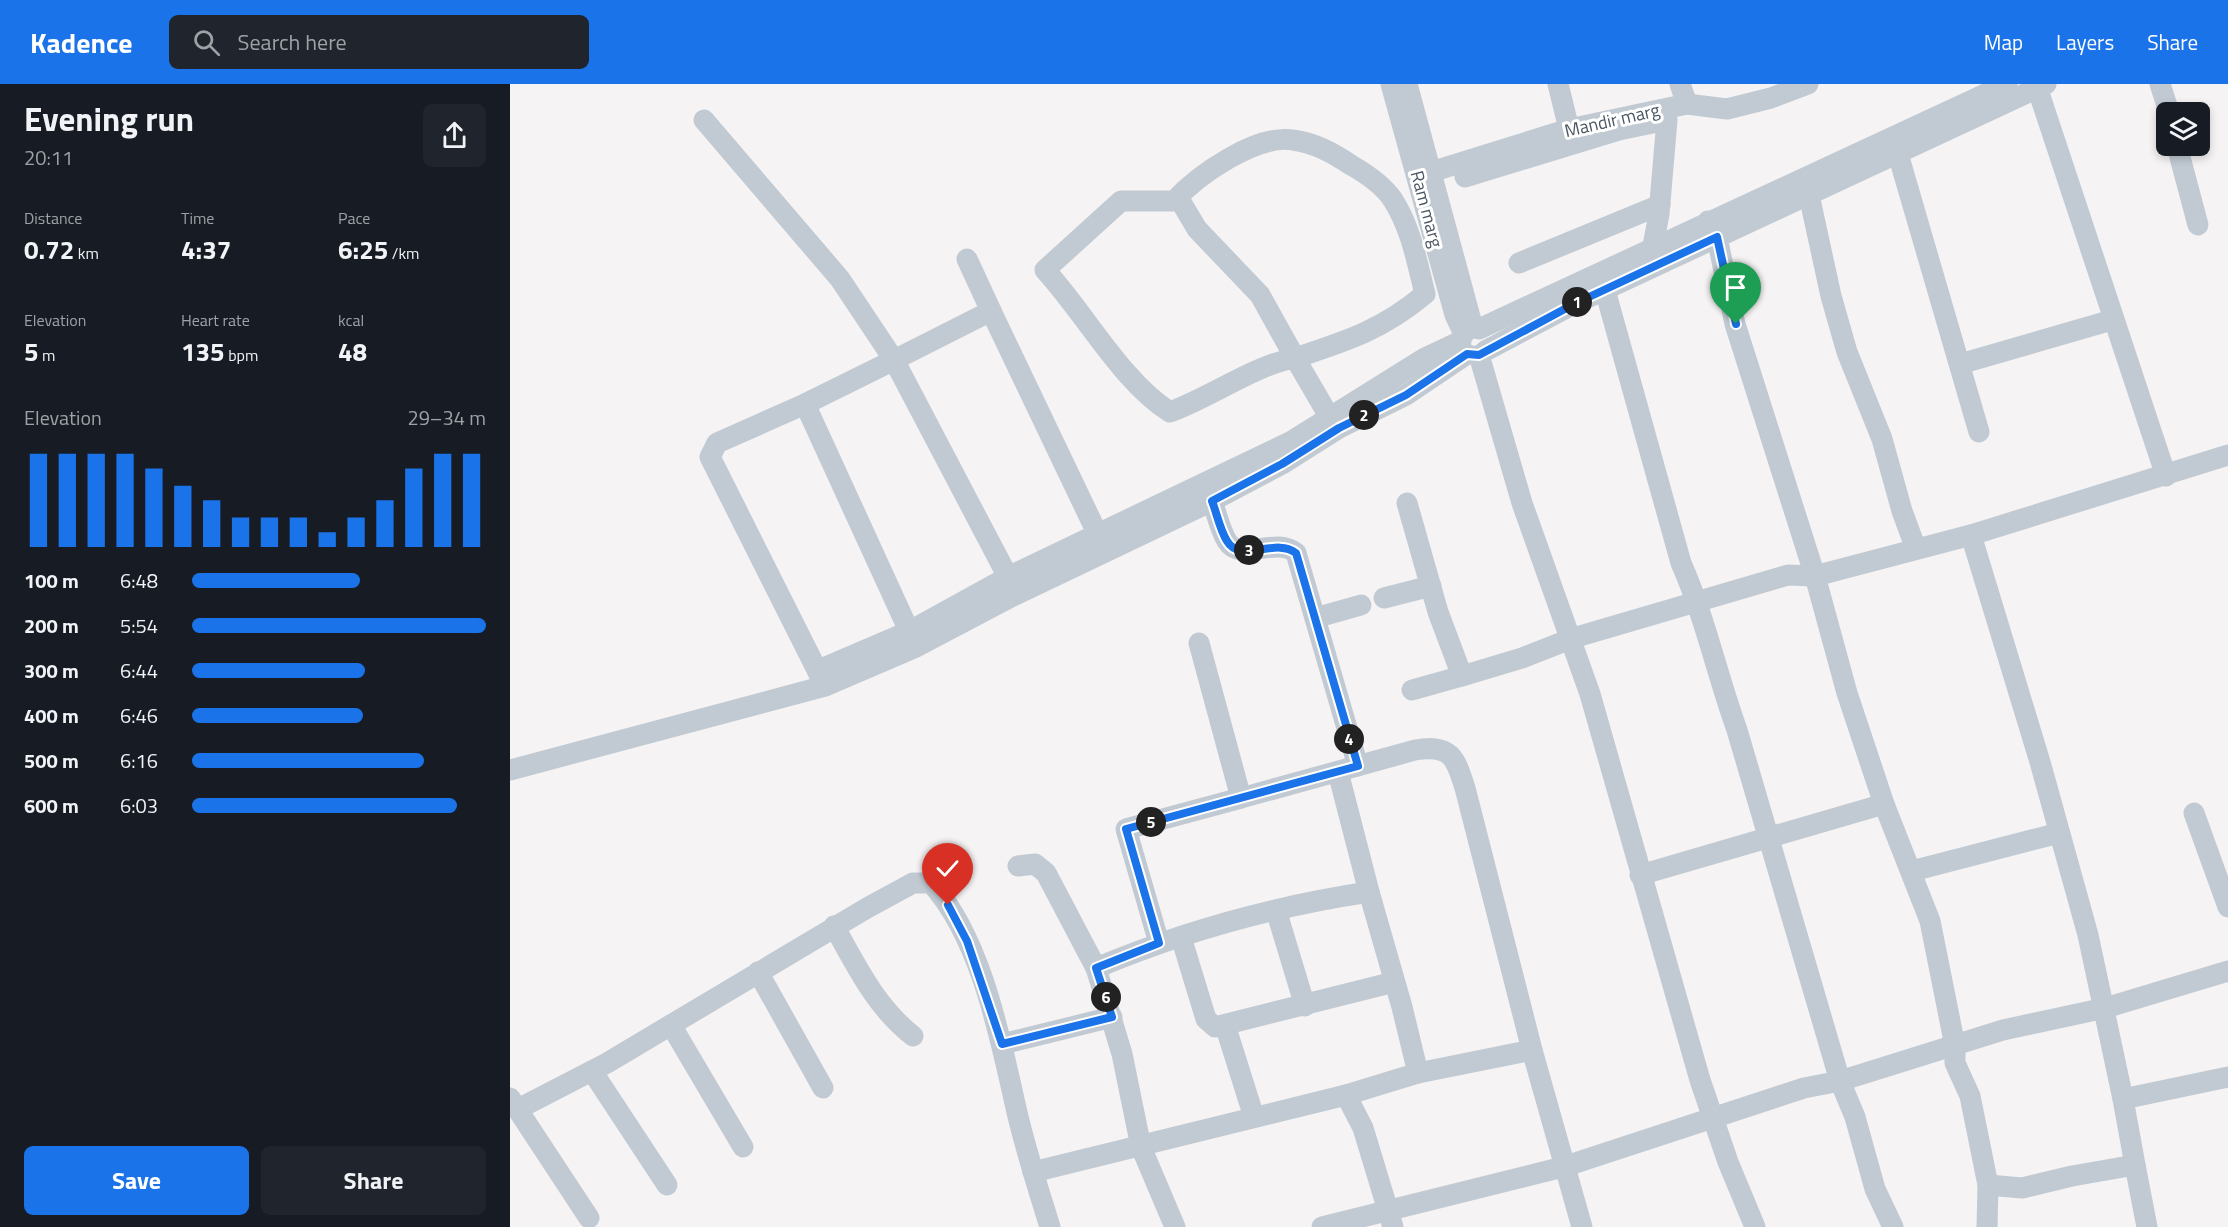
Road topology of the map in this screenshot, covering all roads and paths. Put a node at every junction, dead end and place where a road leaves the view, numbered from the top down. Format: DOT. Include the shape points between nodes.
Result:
graph roads {
  1 [pos="1391,84"];
  2 [pos="1407,84"];
  3 [pos="1558,84"];
  4 [pos="2007,84"];
  5 [pos="2160,84"];
  6 [pos="2040,85"];
  7 [pos="1797,86"];
  8 [pos="1683,94"];
  9 [pos="2166,102"];
  10 [pos="704,120"];
  11 [pos="1569,129"];
  12 [pos="1898,154"];
  13 [pos="2180,156"];
  14 [pos="1424,173"];
  15 [pos="1465,177"];
  16 [pos="1805,187"];
  17 [pos="1178,197"];
  18 [pos="1660,205"];
  19 [pos="2198,225"];
  20 [pos="1712,229"];
  21 [pos="1653,246"];
  22 [pos="967,260"];
  23 [pos="1519,263"];
  24 [pos="1598,284"];
  25 [pos="991,311"];
  26 [pos="2112,320"];
  27 [pos="1473,342"];
  28 [pos="1295,358"];
  29 [pos="894,360"];
  30 [pos="1960,364"];
  31 [pos="806,404"];
  32 [pos="1330,418"];
  33 [pos="1979,432"];
  34 [pos="2228,455"];
  35 [pos="2166,476"];
  36 [pos="1212,501"];
  37 [pos="1407,503"];
  38 [pos="1098,535"];
  39 [pos="1971,535"];
  40 [pos="1917,549"];
  41 [pos="1815,576"];
  42 [pos="1008,577"];
  43 [pos="1431,586"];
  44 [pos="1384,598"];
  45 [pos="1698,602"];
  46 [pos="1361,605"];
  47 [pos="1315,618"];
  48 [pos="1573,638"];
  49 [pos="913,639"];
  50 [pos="1199,643"];
  51 [pos="1462,676"];
  52 [pos="822,678"];
  53 [pos="1412,690"];
  54 [pos="1358,766"];
  55 [pos="510,770"];
  56 [pos="1338,772"];
  57 [pos="1241,798"];
  58 [pos="1884,804"];
  59 [pos="2194,813"];
  60 [pos="2059,833"];
  61 [pos="1769,837"];
  62 [pos="1018,866"];
  63 [pos="1912,871"];
  64 [pos="1640,875"];
  65 [pos="1368,892"];
  66 [pos="2228,907"];
  67 [pos="1276,910"];
  68 [pos="834,926"];
  69 [pos="1180,937"];
  70 [pos="1159,943"];
  71 [pos="1096,968"];
  72 [pos="2228,971"];
  73 [pos="758,972"];
  74 [pos="1394,981"];
  75 [pos="1305,1006"];
  76 [pos="2105,1008"];
  77 [pos="1112,1017"];
  78 [pos="671,1025"];
  79 [pos="1226,1025"];
  80 [pos="913,1036"];
  81 [pos="1002,1044"];
  82 [pos="1955,1046"];
  83 [pos="1532,1050"];
  84 [pos="592,1071"];
  85 [pos="1418,1073"];
  86 [pos="2228,1077"];
  87 [pos="1840,1081"];
  88 [pos="823,1088"];
  89 [pos="1346,1095"];
  90 [pos="2122,1099"];
  91 [pos="514,1104"];
  92 [pos="1254,1117"];
  93 [pos="1712,1119"];
  94 [pos="743,1147"];
  95 [pos="1141,1147"];
  96 [pos="2135,1165"];
  97 [pos="1563,1167"];
  98 [pos="1033,1172"];
  99 [pos="667,1185"];
  100 [pos="1988,1185"];
  101 [pos="589,1218"];
  102 [pos="1391,1219"];
  103 [pos="1050,1227"];
  104 [pos="1175,1227"];
  105 [pos="1322,1227"];
  106 [pos="1582,1227"];
  107 [pos="1755,1227"];
  108 [pos="1893,1227"];
  109 [pos="1986,1227"];
  110 [pos="2148,1227"];
  1 -- 14 [label="street, Ram marg"];
  2 -- 14 [label="street"];
  3 -- 11 [label="street"];
  4 -- 16 [label="street"];
  5 -- 9 [label="street"];
  6 -- 12 [label="street"];
  6 -- 26 [label="street"];
  7 -- 8 [label="street, Mandir marg" via="1771,98 1727,109"];
  8 -- 11 [label="street, Mandir marg"];
  10 -- 29 [label="street" via="840,279"];
  11 -- 14 [label="street, Mandir marg"];
  12 -- 16 [label="street"];
  12 -- 30 [label="street"];
  13 -- 19 [label="street"];
  14 -- 27 [label="street, Ram marg" via="1455,315"];
  15 -- 18 [label="street" via="1619,130 1666,120"];
  16 -- 20 [label="street"];
  16 -- 40 [label="street" via="1847,352 1882,439"];
  17 -- 28 [label="street" via="1197,230 1260,295"];
  17 -- 28 [label="street" via="1174,201 1121,201 1045,270 1115,358 1156,404 1170,412 1277,361"];
  17 -- 28 [label="street" via="1191,183 1225,161 1263,144 1292,140 1329,151 1365,173 1392,199 1413,243 1425,294 1365,335"];
  18 -- 21 [label="street"];
  18 -- 23 [label="street"];
  20 -- 21 [label="street"];
  20 -- 24 [label="street"];
  20 -- 41 [label="street" via="1736,324"];
  21 -- 24 [label="street"];
  22 -- 25 [label="street"];
  24 -- 27 [label="street"];
  24 -- 45 [label="street" via="1681,563"];
  25 -- 29 [label="street"];
  25 -- 38 [label="street"];
  26 -- 30 [label="street"];
  26 -- 35 [label="street"];
  27 -- 32 [label="street" via="1425,358"];
  27 -- 36 [label="street" via="1406,395 1339,428"];
  27 -- 48 [label="street, Ram marg" via="1522,503"];
  28 -- 32 [label="street"];
  29 -- 31 [label="street"];
  29 -- 42 [label="street"];
  30 -- 33 [label="street"];
  31 -- 49 [label="street"];
  31 -- 52 [label="street" via="717,443 710,457"];
  32 -- 38 [label="street" via="1292,441"];
  34 -- 35 [label="street"];
  35 -- 39 [label="street"];
  36 -- 47 [label="street" via="1232,548 1238,551 1280,546 1296,553"];
  36 -- 49 [label="street"];
  37 -- 43 [label="street"];
  38 -- 42 [label="street"];
  39 -- 40 [label="street"];
  39 -- 60 [label="street"];
  40 -- 41 [label="street"];
  41 -- 45 [label="street" via="1788,575"];
  41 -- 58 [label="street" via="1847,693"];
  42 -- 49 [label="street"];
  43 -- 44 [label="street"];
  43 -- 51 [label="street"];
  45 -- 48 [label="street"];
  45 -- 61 [label="street"];
  46 -- 47 [label="street"];
  47 -- 54 [label="street"];
  48 -- 51 [label="street"];
  48 -- 64 [label="street, Ram marg"];
  49 -- 52 [label="street"];
  50 -- 57 [label="street"];
  51 -- 53 [label="street"];
  52 -- 55 [label="street"];
  54 -- 56 [label="street"];
  54 -- 83 [label="street" via="1435,747 1448,753 1458,765"];
  56 -- 57 [label="street"];
  56 -- 65 [label="street"];
  57 -- 70 [label="street" via="1126,829"];
  58 -- 61 [label="street"];
  58 -- 63 [label="street"];
  59 -- 66 [label="street"];
  60 -- 63 [label="street"];
  60 -- 76 [label="street"];
  61 -- 64 [label="street"];
  61 -- 87 [label="street"];
  62 -- 71 [label="street" via="1035,864 1046,873"];
  63 -- 82 [label="street" via="1930,921"];
  64 -- 93 [label="street, Ram marg"];
  65 -- 67 [label="street"];
  65 -- 74 [label="street"];
  67 -- 69 [label="street"];
  67 -- 75 [label="street"];
  68 -- 73 [label="street"];
  68 -- 80 [label="street" via="866,984 884,1009"];
  68 -- 81 [label="street" via="913,883 931,883 967,941"];
  69 -- 70 [label="street"];
  69 -- 79 [label="street" via="1206,1019 1215,1027"];
  70 -- 71 [label="street"];
  71 -- 77 [label="street"];
  72 -- 76 [label="street"];
  73 -- 78 [label="street"];
  73 -- 88 [label="street"];
  74 -- 75 [label="street"];
  74 -- 85 [label="street"];
  75 -- 79 [label="street"];
  76 -- 82 [label="street" via="2003,1030"];
  76 -- 90 [label="street"];
  77 -- 81 [label="street"];
  77 -- 95 [label="street"];
  78 -- 84 [label="street"];
  78 -- 94 [label="street"];
  79 -- 92 [label="street"];
  81 -- 98 [label="street"];
  82 -- 87 [label="street"];
  82 -- 100 [label="street" via="1955,1063 1970,1096"];
  83 -- 85 [label="street"];
  83 -- 97 [label="street"];
  84 -- 91 [label="street"];
  84 -- 99 [label="street"];
  85 -- 89 [label="street"];
  86 -- 90 [label="street"];
  87 -- 93 [label="street" via="1804,1088"];
  87 -- 108 [label="street" via="1855,1117 1875,1189"];
  89 -- 92 [label="street"];
  89 -- 102 [label="street" via="1363,1128"];
  90 -- 96 [label="street"];
  91 -- 101 [label="street"];
  92 -- 95 [label="street"];
  93 -- 97 [label="street"];
  93 -- 107 [label="street, Ram marg"];
  95 -- 98 [label="street"];
  95 -- 104 [label="street"];
  96 -- 100 [label="street" via="2022,1188"];
  96 -- 110 [label="street"];
  97 -- 102 [label="street"];
  97 -- 106 [label="street"];
  98 -- 103 [label="street"];
  100 -- 109 [label="street"];
  102 -- 105 [label="street"];
}
